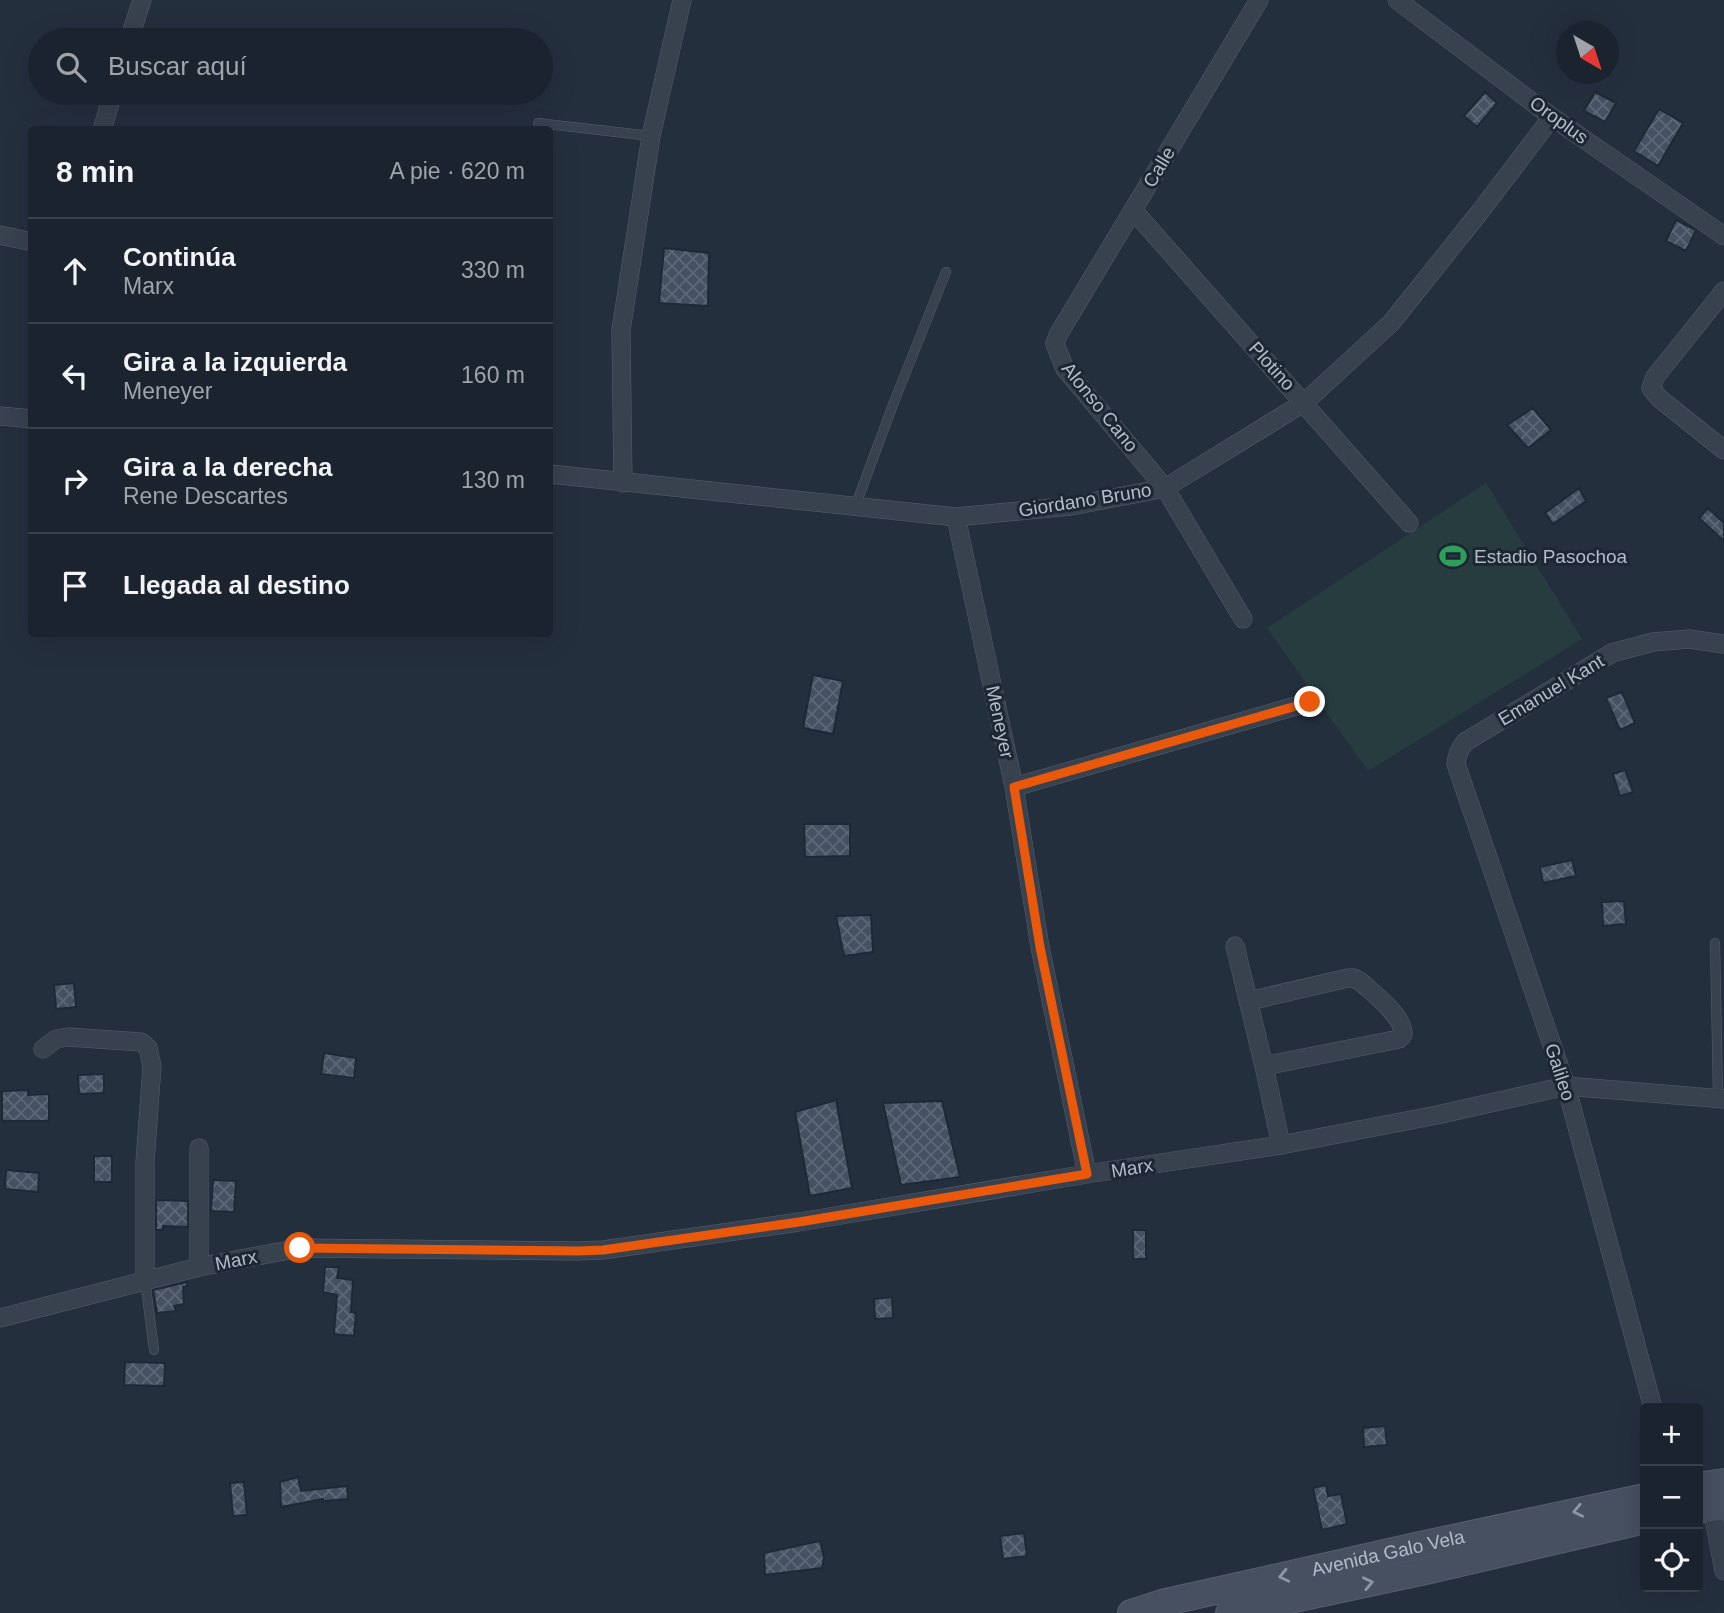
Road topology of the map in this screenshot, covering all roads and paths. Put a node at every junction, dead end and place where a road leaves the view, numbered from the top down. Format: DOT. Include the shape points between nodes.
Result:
graph roads {
  1 [pos="142,0"];
  2 [pos="682,0"];
  3 [pos="1259,0"];
  4 [pos="1397,0"];
  5 [pos="133,28"];
  6 [pos="109,105"];
  7 [pos="1552,117"];
  8 [pos="538,123"];
  9 [pos="103,126"];
  10 [pos="652,136"];
  11 [pos="1133,210"];
  12 [pos="0,235"];
  13 [pos="1724,236"];
  14 [pos="28,241"];
  15 [pos="946,272"];
  16 [pos="1724,290"];
  17 [pos="1058,335"];
  18 [pos="1305,402"];
  19 [pos="0,416"];
  20 [pos="28,419"];
  21 [pos="1724,450"];
  22 [pos="553,474"];
  23 [pos="623,483"];
  24 [pos="1165,488"];
  25 [pos="855,506"];
  26 [pos="956,517"];
  27 [pos="1409,523"];
  28 [pos="1243,619"];
  29 [pos="1724,644"];
  30 [pos="1310,702"];
  31 [pos="1465,742"];
  32 [pos="1014,787"];
  33 [pos="1714,943"];
  34 [pos="1235,946"];
  35 [pos="1249,1001"];
  36 [pos="43,1049"];
  37 [pos="1264,1066"];
  38 [pos="1566,1086"];
  39 [pos="1721,1098"];
  40 [pos="1281,1145"];
  41 [pos="199,1148"];
  42 [pos="1087,1174"];
  43 [pos="199,1267"];
  44 [pos="145,1280"];
  45 [pos="0,1318"];
  46 [pos="154,1350"];
  47 [pos="1652,1403"];
  48 [pos="1710,1496"];
  49 [pos="1640,1498"];
  50 [pos="1640,1521"];
  51 [pos="1425,1544"];
  52 [pos="1430,1570"];
  53 [pos="1724,1571"];
  54 [pos="1163,1608"];
  55 [pos="1131,1613"];
  56 [pos="1229,1613"];
  1 -- 5 [label="street"];
  2 -- 10 [label="street"];
  3 -- 11 [label="street, Calle"];
  4 -- 7 [label="street, Oroplus"];
  6 -- 9 [label="street"];
  7 -- 13 [label="street, Oroplus"];
  7 -- 18 [label="street, Giordano Bruno" via="1391,323"];
  8 -- 10 [label="lane"];
  10 -- 23 [label="street" via="621,330"];
  11 -- 17 [label="street, Calle"];
  11 -- 18 [label="street, Plotino"];
  12 -- 14 [label="street"];
  15 -- 25 [label="lane"];
  16 -- 21 [label="street" via="1651,388"];
  17 -- 24 [label="street, Alonso Cano" via="1055,344 1065,369"];
  18 -- 24 [label="street, Giordano Bruno"];
  18 -- 27 [label="street, Plotino"];
  19 -- 20 [label="street"];
  22 -- 23 [label="street, Giordano Bruno"];
  23 -- 25 [label="street, Giordano Bruno"];
  24 -- 26 [label="street, Giordano Bruno" via="1071,506"];
  24 -- 28 [label="street, Alonso Cano"];
  25 -- 26 [label="street, Giordano Bruno"];
  26 -- 32 [label="street, Meneyer"];
  29 -- 31 [label="street, Emanuel Kant" via="1689,639 1612,653"];
  30 -- 32 [label="street"];
  31 -- 38 [label="street, Galileo" via="1456,764"];
  32 -- 42 [label="street, Meneyer" via="1040,947"];
  33 -- 39 [label="lane"];
  34 -- 35 [label="street"];
  35 -- 37 [label="street"];
  35 -- 37 [label="street" via="1354,978 1403,1026 1399,1039"];
  36 -- 44 [label="street" via="68,1037 141,1042 148,1048 152,1066 145,1161"];
  37 -- 40 [label="street"];
  38 -- 39 [label="street, Marx"];
  38 -- 40 [label="street, Marx"];
  38 -- 47 [label="street, Galileo"];
  40 -- 42 [label="street, Marx"];
  41 -- 43 [label="street"];
  42 -- 43 [label="street, Marx" via="603,1250 300,1248"];
  43 -- 44 [label="street, Marx"];
  44 -- 45 [label="street, Marx"];
  44 -- 46 [label="lane"];
  48 -- 53 [label="street"];
  49 -- 51 [label="main road, Avenida Galo Vela, one-way"];
  50 -- 52 [label="main road, Avenida Galo Vela"];
  51 -- 52 [label="main road"];
  51 -- 54 [label="main road, Avenida Galo Vela, one-way"];
  56 -- 52 [label="main road, Avenida Galo Vela, one-way"];
  54 -- 55 [label="main road, Avenida Galo Vela"];
}
